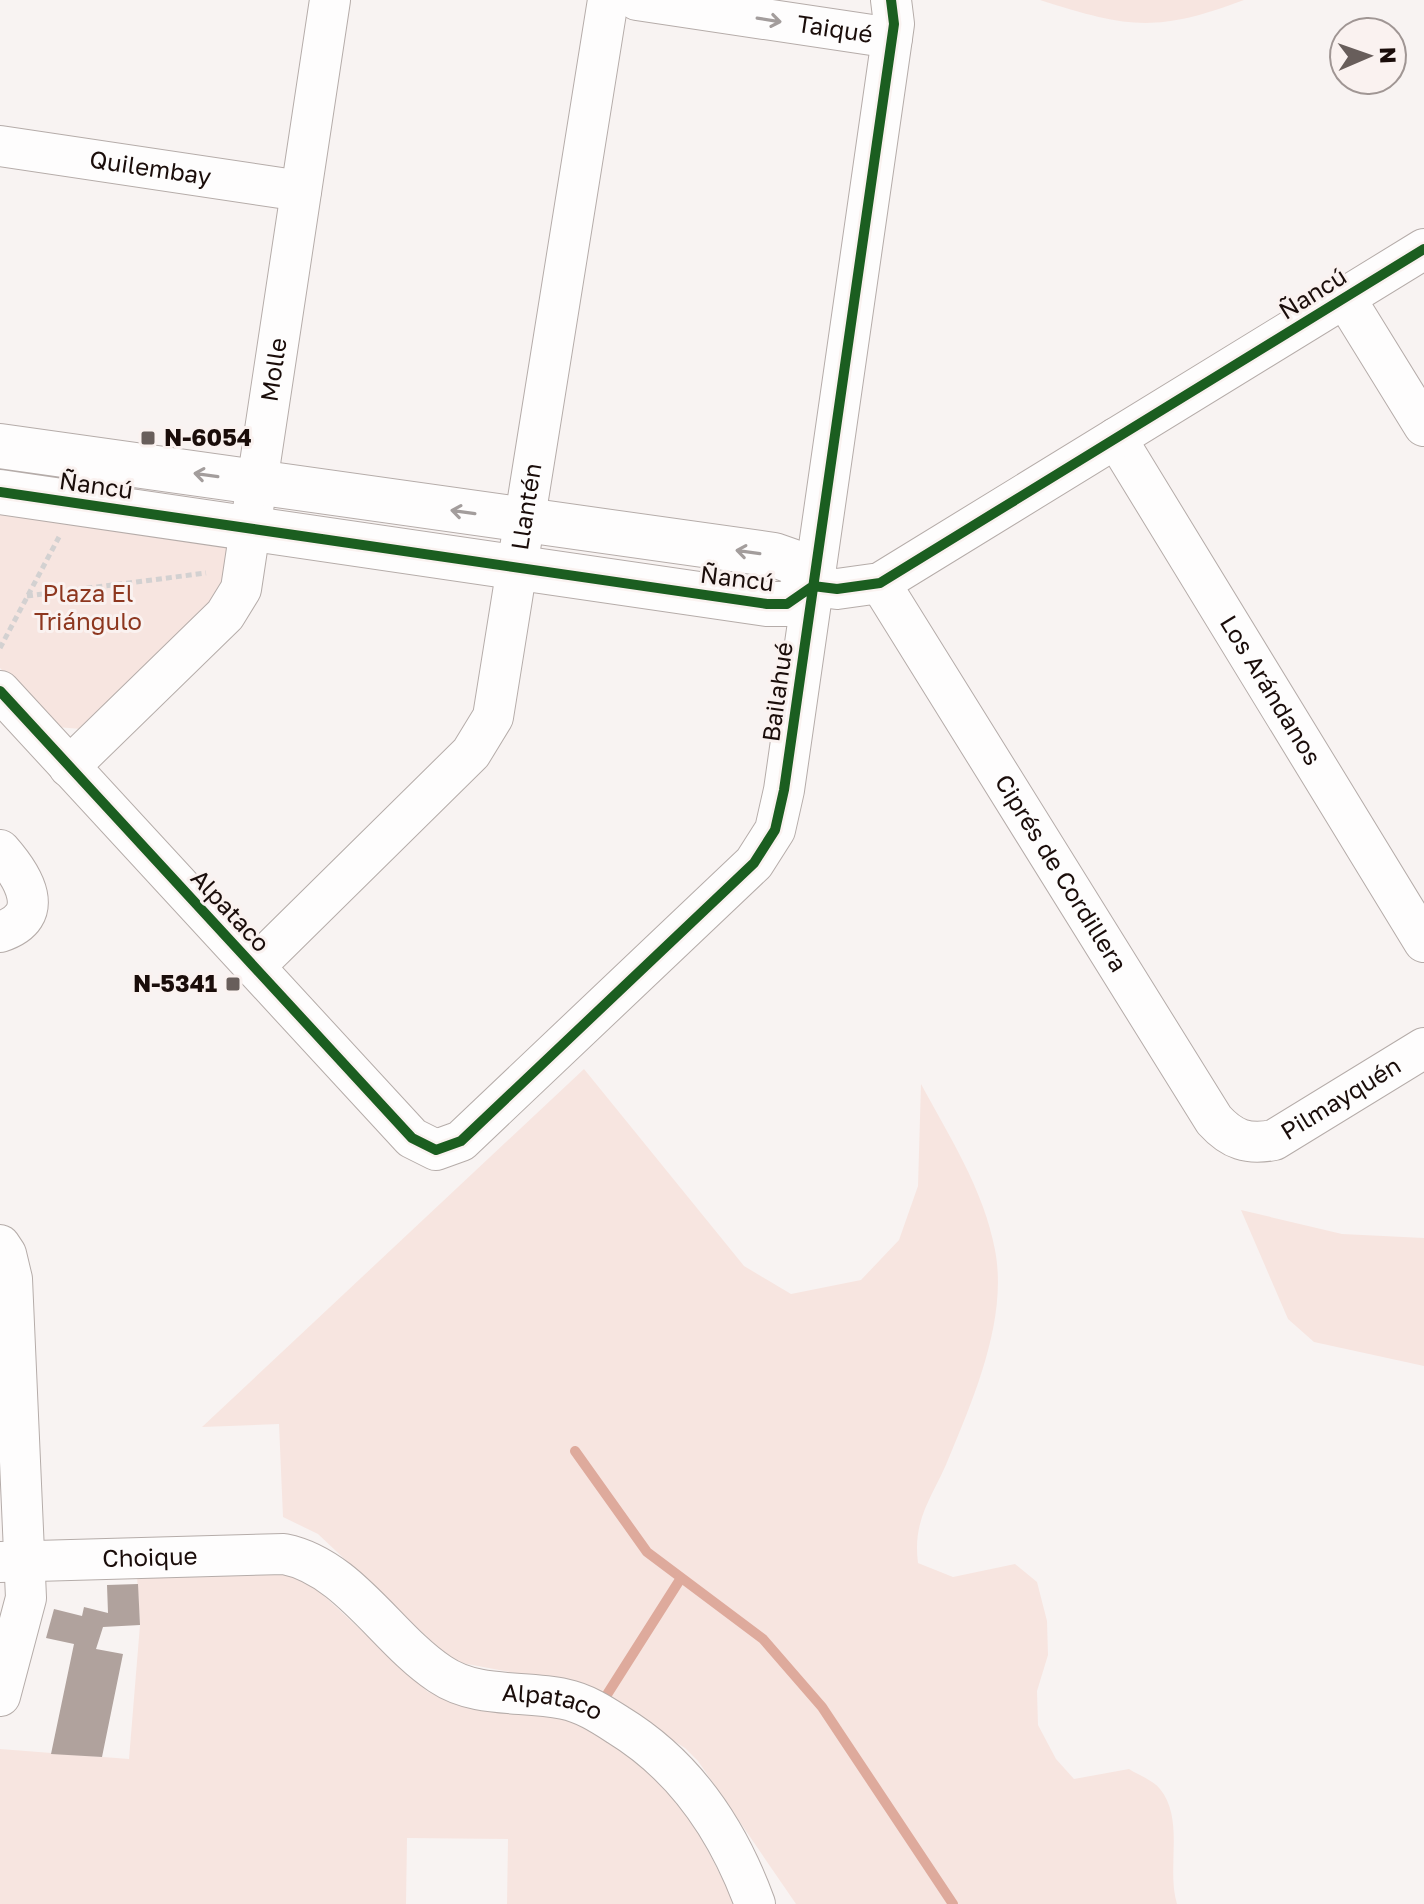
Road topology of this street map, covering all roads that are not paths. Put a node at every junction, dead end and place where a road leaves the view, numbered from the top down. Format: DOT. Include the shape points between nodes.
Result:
graph roads {
  1 [pos="330,0"];
  2 [pos="608,0"];
  3 [pos="637,0"];
  4 [pos="891,19"];
  5 [pos="0,146"];
  6 [pos="301,191"];
  7 [pos="1424,249"];
  8 [pos="1345,298"];
  9 [pos="1424,426"];
  10 [pos="1116,438"];
  11 [pos="0,446"];
  12 [pos="258,482"];
  13 [pos="0,492"];
  14 [pos="527,521"];
  15 [pos="250,529"];
  16 [pos="519,568"];
  17 [pos="880,583"];
  18 [pos="813,586"];
  19 [pos="5,676"];
  20 [pos="69,767"];
  21 [pos="0,850"];
  22 [pos="12,923"];
  23 [pos="1424,942"];
  24 [pos="254,967"];
  25 [pos="1424,1048"];
  26 [pos="1258,1143"];
  27 [pos="436,1150"];
  28 [pos="0,1245"];
  29 [pos="299,1557"];
  30 [pos="13,1561"];
  31 [pos="0,1696"];
  32 [pos="755,1904"];
  1 -- 6 [label="street, Molle"];
  2 -- 14 [label="street, Llantén"];
  3 -- 4 [label="street, Taiqué, one-way"];
  4 -- 18 [label="street, Bailahué"];
  5 -- 6 [label="street, Quilembay"];
  6 -- 12 [label="street, Molle"];
  7 -- 8 [label="street, Ñancú"];
  8 -- 9 [label="street"];
  8 -- 10 [label="street, Ñancú"];
  10 -- 17 [label="street, Ñancú"];
  10 -- 23 [label="street, Los Arándanos"];
  12 -- 11 [label="street, Ñancú, one-way"];
  14 -- 12 [label="street, Ñancú, one-way"];
  12 -- 15 [label="street, Molle"];
  13 -- 15 [label="street, Ñancú"];
  14 -- 16 [label="street, Llantén"];
  18 -- 14 [label="street, Ñancú, one-way" via="784,557"];
  15 -- 16 [label="street, Ñancú"];
  15 -- 20 [label="street, Molle" via="243,581 234,603"];
  16 -- 18 [label="street, Ñancú" via="776,605 796,600"];
  16 -- 24 [label="street, Llantén" via="498,702 479,742"];
  17 -- 18 [label="street, Ñancú" via="837,589"];
  17 -- 26 [label="street, Ciprés de Cordillera" via="1214,1120 1233,1137"];
  18 -- 27 [label="street, Bailahué" via="782,803 769,844 461,1141"];
  19 -- 20 [label="street, Alpataco"];
  20 -- 24 [label="street, Alpataco"];
  21 -- 22 [label="street" via="26,883"];
  24 -- 27 [label="street, Alpataco" via="412,1138"];
  25 -- 26 [label="street, Pilmayquén" via="1289,1133"];
  28 -- 30 [label="street" via="12,1279"];
  29 -- 30 [label="street, Choique"];
  29 -- 32 [label="street, Alpataco" via="325,1570 456,1684 565,1699 597,1711 643,1740 698,1797"];
  30 -- 31 [label="street" via="24,1616"];
}
